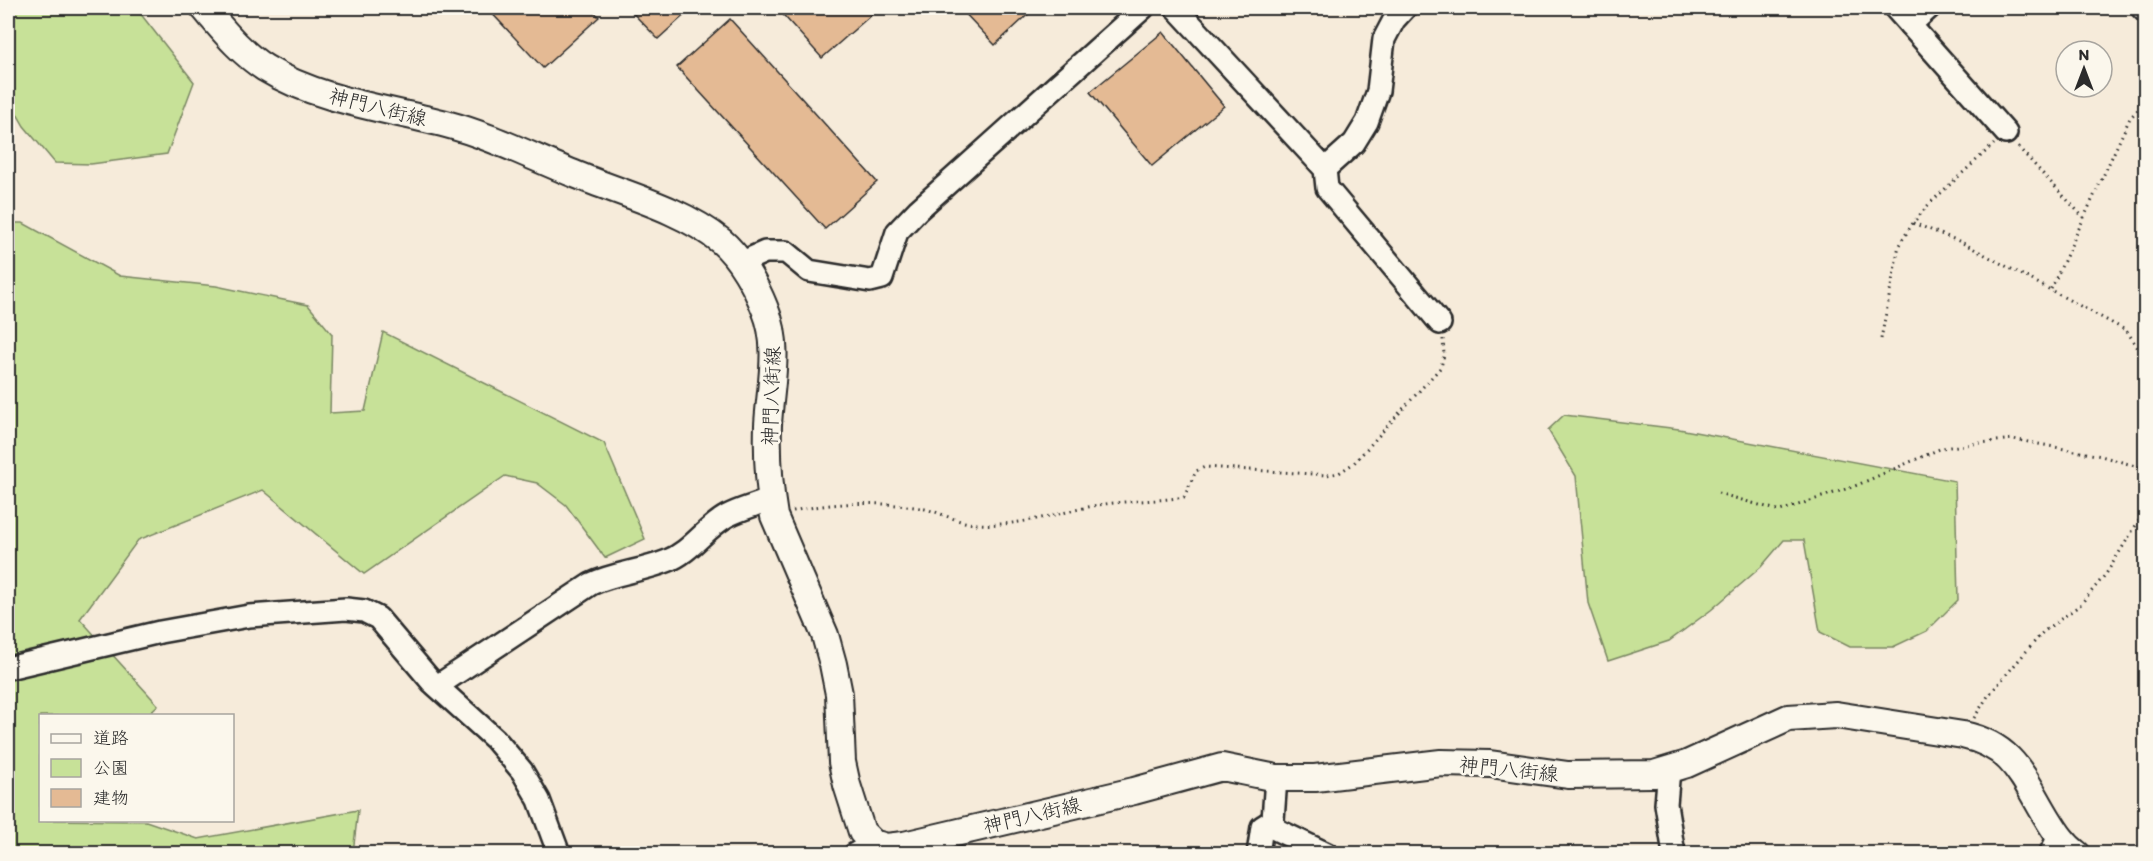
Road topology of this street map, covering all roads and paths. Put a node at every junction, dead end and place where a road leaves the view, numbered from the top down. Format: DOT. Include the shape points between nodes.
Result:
graph roads {
  1 [pos="204,8"];
  2 [pos="1143,8"];
  3 [pos="1176,8"];
  4 [pos="1405,8"];
  5 [pos="1895,8"];
  6 [pos="1929,8"];
  7 [pos="2142,8"];
  8 [pos="2145,12"];
  9 [pos="1910,26"];
  10 [pos="2145,101"];
  11 [pos="2006,133"];
  12 [pos="1325,169"];
  13 [pos="2084,218"];
  14 [pos="1913,223"];
  15 [pos="740,263"];
  16 [pos="2050,289"];
  17 [pos="1440,323"];
  18 [pos="1881,339"];
  19 [pos="2145,361"];
  20 [pos="2145,469"];
  21 [pos="1718,492"];
  22 [pos="772,507"];
  23 [pos="2145,509"];
  24 [pos="8,668"];
  25 [pos="437,686"];
  26 [pos="1963,735"];
  27 [pos="1670,770"];
  28 [pos="1276,778"];
  29 [pos="1273,820"];
  30 [pos="864,848"];
  31 [pos="2062,848"];
  32 [pos="559,854"];
  33 [pos="1258,854"];
  34 [pos="1327,854"];
  35 [pos="1674,854"];
  1 -- 15 [label="main road, 神門八街線" via="245,55 309,90 494,140 689,220 722,242"];
  2 -- 15 [label="street" via="918,210 897,232 882,278 870,281 809,271 786,252 765,252"];
  3 -- 12 [label="street"];
  4 -- 12 [label="street" via="1384,39 1378,91 1367,122 1354,143"];
  5 -- 9 [label="street"];
  6 -- 9 [label="street"];
  7 -- 8 [label="street"];
  9 -- 11 [label="street"];
  10 -- 13 [label="path" via="2130,118"];
  11 -- 13 [label="path"];
  11 -- 14 [label="path"];
  12 -- 17 [label="street" via="1327,188"];
  13 -- 16 [label="path"];
  14 -- 16 [label="path" via="1961,242"];
  14 -- 18 [label="path" via="1899,245"];
  15 -- 22 [label="main road, 神門八街線" via="760,296 772,328 775,352 768,426"];
  16 -- 19 [label="path" via="2127,331"];
  17 -- 22 [label="path" via="1444,355 1441,367 1354,463 1339,473 1327,476 1205,467 1196,471 1184,497 1095,506 1001,525 973,524 922,508 852,503"];
  20 -- 21 [label="path" via="2013,439 1942,448 1855,486 1780,511"];
  22 -- 25 [label="street" via="727,516 668,561 591,584"];
  22 -- 30 [label="main road, 神門八街線" via="825,635 833,664 847,786"];
  23 -- 26 [label="path" via="2106,574 2080,605 2043,632 1988,696"];
  24 -- 25 [label="street" via="160,632 249,616 346,609 378,618"];
  25 -- 32 [label="street" via="495,739 522,771"];
  26 -- 27 [label="main road, 神門八街線" via="1836,715 1788,718"];
  26 -- 31 [label="main road, 神門八街線" via="1980,738 2011,759"];
  27 -- 28 [label="main road, 神門八街線" via="1654,774 1568,775 1490,764 1441,764 1315,778"];
  27 -- 35 [label="street" via="1666,804"];
  28 -- 29 [label="street"];
  28 -- 30 [label="main road, 神門八街線" via="1222,767 904,845"];
  29 -- 33 [label="street" via="1262,827"];
  29 -- 34 [label="street" via="1275,829"];
}
